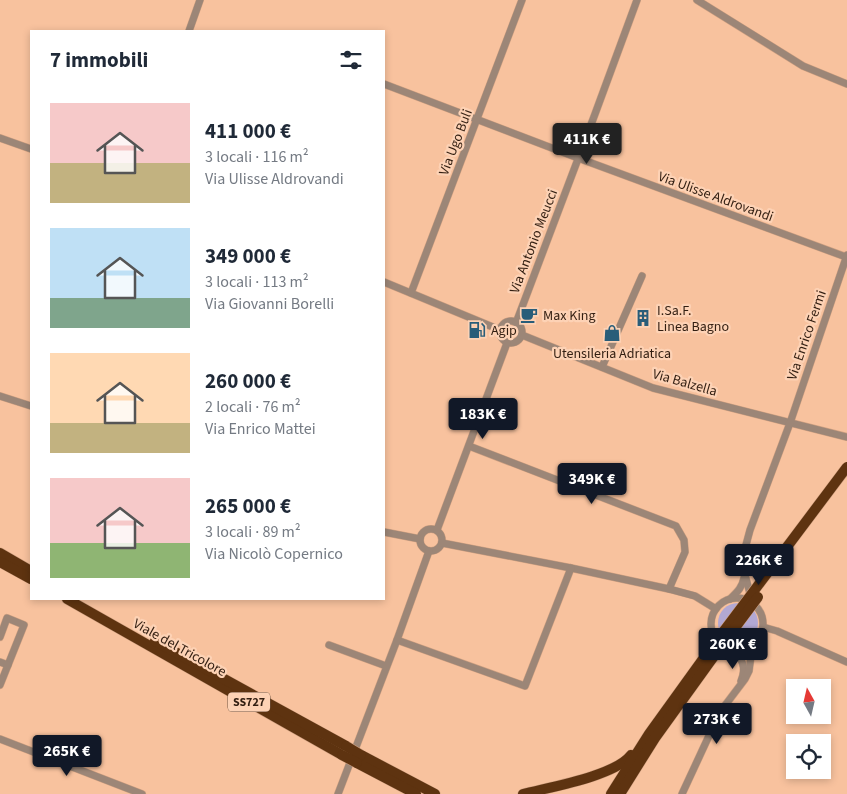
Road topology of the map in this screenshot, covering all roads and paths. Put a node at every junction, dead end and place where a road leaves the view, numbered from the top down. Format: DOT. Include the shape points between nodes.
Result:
graph roads {
  1 [pos="200,0"];
  2 [pos="522,0"];
  3 [pos="637,0"];
  4 [pos="697,0"];
  5 [pos="189,30"];
  6 [pos="385,84"];
  7 [pos="847,84"];
  8 [pos="477,120"];
  9 [pos="0,138"];
  10 [pos="30,149"];
  11 [pos="578,158"];
  12 [pos="847,256"];
  13 [pos="642,276"];
  14 [pos="385,282"];
  15 [pos="411,293"];
  16 [pos="516,323"];
  17 [pos="500,330"];
  18 [pos="522,335"];
  19 [pos="507,343"];
  20 [pos="602,367"];
  21 [pos="0,396"];
  22 [pos="30,406"];
  23 [pos="790,423"];
  24 [pos="847,437"];
  25 [pos="469,446"];
  26 [pos="847,467"];
  27 [pos="847,478"];
  28 [pos="437,530"];
  29 [pos="385,532"];
  30 [pos="420,539"];
  31 [pos="442,543"];
  32 [pos="429,551"];
  33 [pos="0,553"];
  34 [pos="0,562"];
  35 [pos="571,568"];
  36 [pos="30,570"];
  37 [pos="745,575"];
  38 [pos="30,577"];
  39 [pos="669,589"];
  40 [pos="729,599"];
  41 [pos="69,600"];
  42 [pos="82,600"];
  43 [pos="752,603"];
  44 [pos="716,608"];
  45 [pos="763,627"];
  46 [pos="0,637"];
  47 [pos="145,639"];
  48 [pos="397,640"];
  49 [pos="757,641"];
  50 [pos="329,645"];
  51 [pos="731,649"];
  52 [pos="714,650"];
  53 [pos="0,662"];
  54 [pos="847,662"];
  55 [pos="8,665"];
  56 [pos="386,666"];
  57 [pos="0,685"];
  58 [pos="737,689"];
  59 [pos="649,734"];
  60 [pos="0,739"];
  61 [pos="414,790"];
  62 [pos="142,794"];
  63 [pos="338,794"];
  64 [pos="435,794"];
  65 [pos="444,794"];
  66 [pos="523,794"];
  67 [pos="611,794"];
  68 [pos="620,794"];
  69 [pos="682,794"];
  1 -- 5 [label="street"];
  2 -- 8 [label="street, Via Ugo Buli"];
  3 -- 11 [label="street, Via Antonio Meucci"];
  4 -- 7 [label="street" via="802,66"];
  6 -- 8 [label="street, Via Ulisse Aldrovandi"];
  8 -- 11 [label="street, Via Ulisse Aldrovandi"];
  8 -- 15 [label="street, Via Ugo Buli"];
  9 -- 10 [label="street"];
  11 -- 12 [label="street, Via Ulisse Aldrovandi"];
  11 -- 16 [label="street, Via Antonio Meucci"];
  12 -- 23 [label="street, Via Enrico Fermi"];
  13 -- 20 [label="street"];
  14 -- 15 [label="street"];
  15 -- 17 [label="street"];
  16 -- 17 [label="street" via="506,322"];
  16 -- 18 [label="street"];
  17 -- 19 [label="street" via="502,339"];
  18 -- 19 [label="street" via="514,343"];
  18 -- 20 [label="street, Via Balzella"];
  19 -- 25 [label="street"];
  20 -- 23 [label="street, Via Balzella" via="653,388"];
  21 -- 22 [label="street"];
  23 -- 24 [label="street, Via Balzella"];
  23 -- 37 [label="street, Via Enrico Fermi" via="750,530 743,556"];
  25 -- 28 [label="street"];
  25 -- 39 [label="street" via="676,526 684,540 685,552"];
  26 -- 52 [label="highway, bridge"];
  27 -- 52 [label="highway, bridge"];
  28 -- 30 [label="street" via="428,529"];
  28 -- 31 [label="street" via="442,536"];
  29 -- 30 [label="street"];
  30 -- 32 [label="street" via="423,548"];
  31 -- 32 [label="street"];
  31 -- 35 [label="street"];
  32 -- 48 [label="street"];
  33 -- 36 [label="highway"];
  34 -- 38 [label="highway"];
  35 -- 39 [label="street"];
  35 -- 48 [label="street" via="525,686"];
  37 -- 40 [label="street" via="743,584"];
  37 -- 43 [label="street, Via Enrico Fermi"];
  39 -- 44 [label="street" via="695,596"];
  40 -- 43 [label="street" via="745,599"];
  40 -- 44 [label="street"];
  41 -- 47 [label="highway, Viale del Tricolore / SS727"];
  42 -- 47 [label="highway, Viale del Tricolore / SS727"];
  43 -- 45 [label="street" via="761,614"];
  44 -- 51 [label="street" via="712,629 719,642"];
  45 -- 49 [label="street"];
  45 -- 54 [label="street"];
  46 -- 55 [label="street" via="7,618 24,624"];
  47 -- 61 [label="highway, Viale del Tricolore / SS727, bridge"];
  48 -- 56 [label="street"];
  49 -- 51 [label="street" via="745,648"];
  49 -- 58 [label="street" via="752,648 746,679"];
  50 -- 56 [label="street"];
  51 -- 58 [label="street" via="741,659 744,669"];
  52 -- 59 [label="highway"];
  52 -- 68 [label="highway"];
  53 -- 55 [label="street"];
  55 -- 57 [label="street"];
  56 -- 63 [label="street"];
  58 -- 69 [label="street" via="720,712"];
  59 -- 66 [label="highway" via="616,768"];
  59 -- 67 [label="highway"];
  60 -- 62 [label="street"];
  61 -- 64 [label="highway"];
  61 -- 65 [label="highway" via="430,787"];
}
